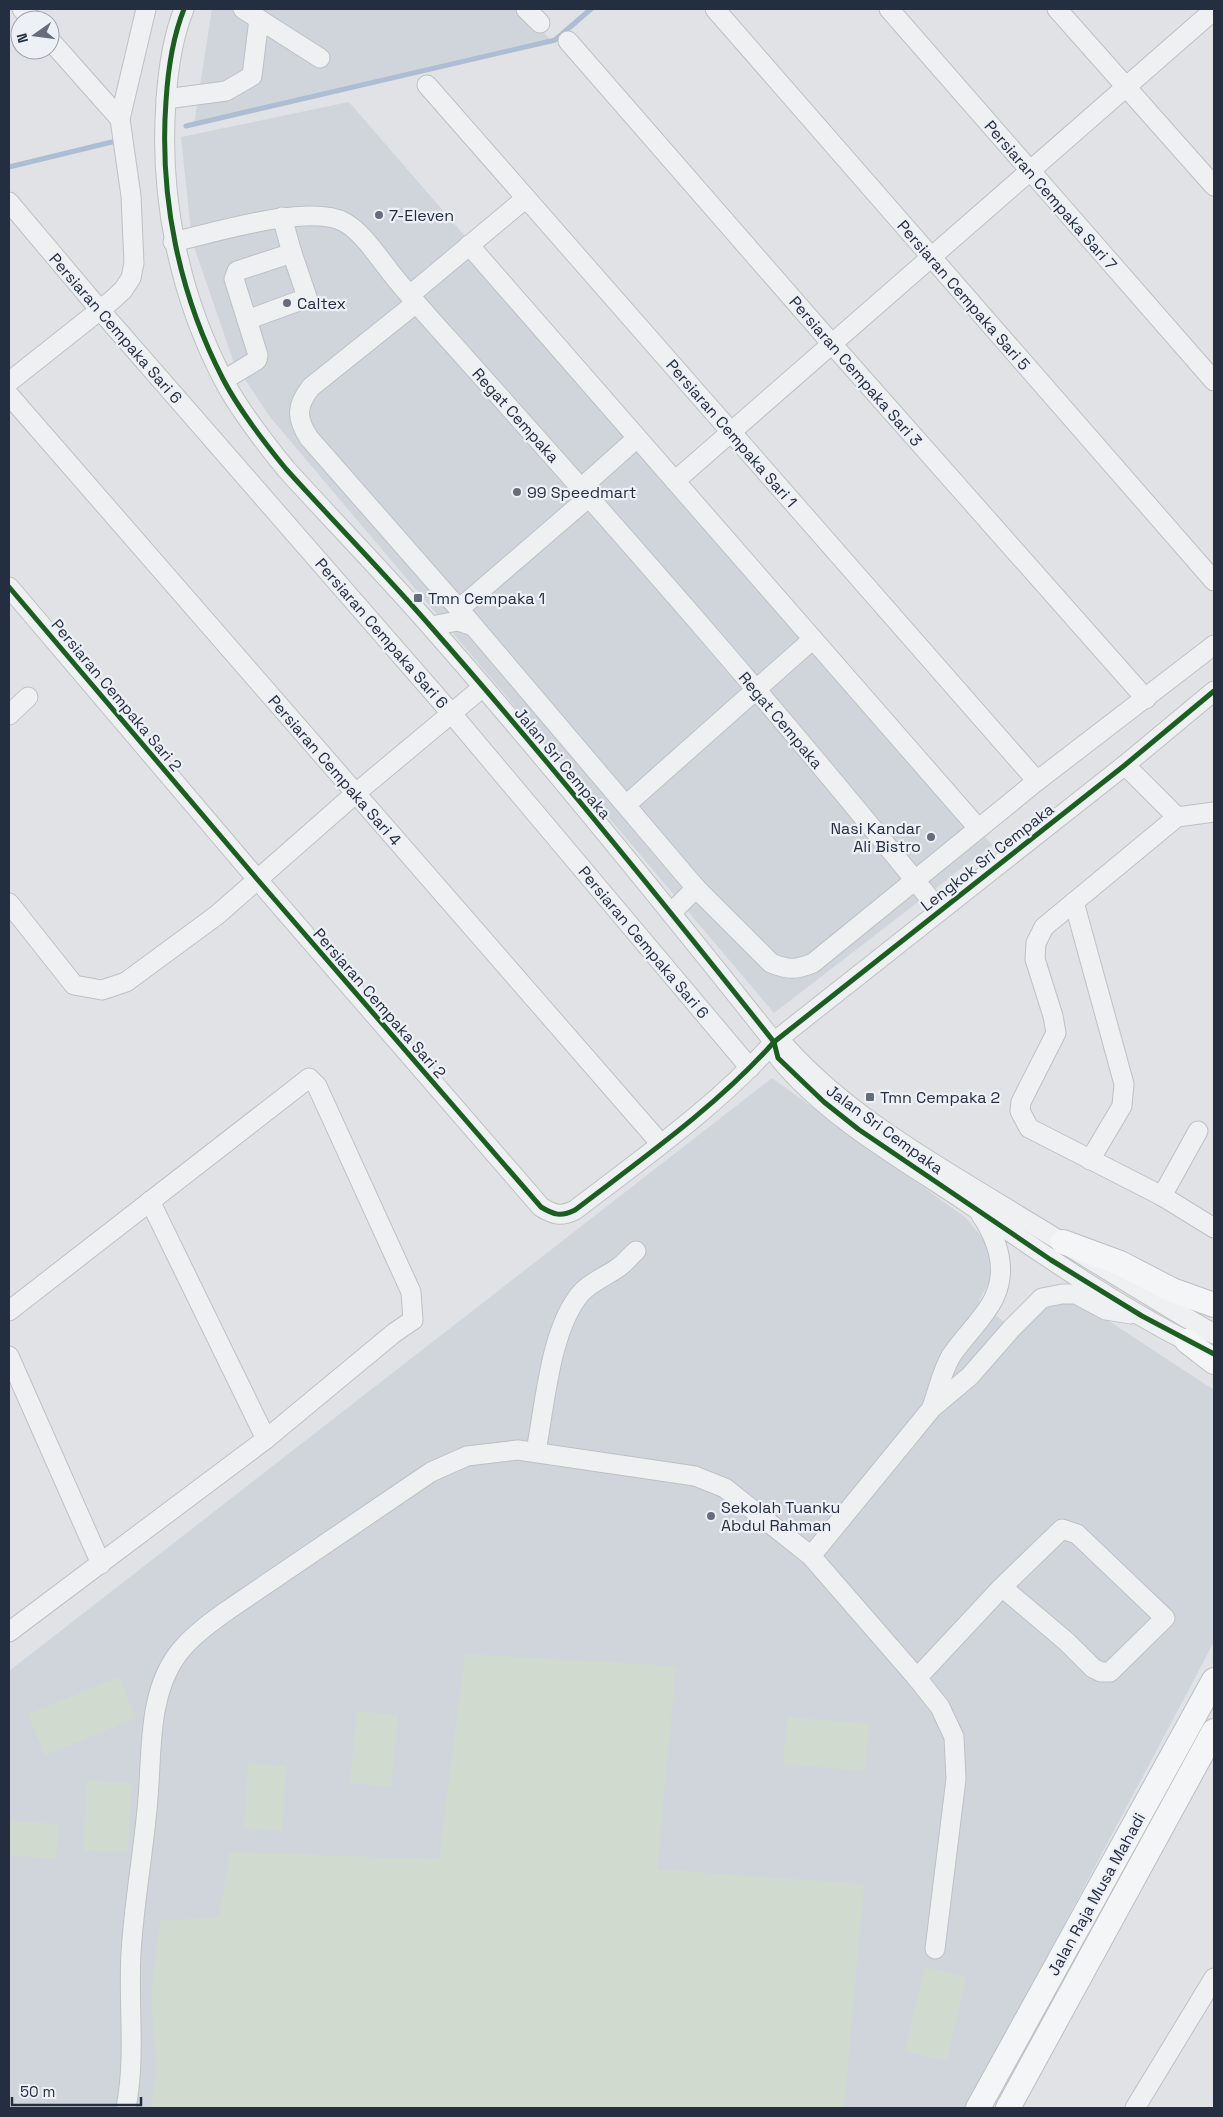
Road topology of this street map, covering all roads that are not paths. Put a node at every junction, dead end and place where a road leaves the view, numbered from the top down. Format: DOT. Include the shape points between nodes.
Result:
graph roads {
  1 [pos="146,9"];
  2 [pos="184,9"];
  3 [pos="526,9"];
  4 [pos="716,9"];
  5 [pos="889,9"];
  6 [pos="1057,9"];
  7 [pos="1214,10"];
  8 [pos="251,14"];
  9 [pos="540,23"];
  10 [pos="568,41"];
  11 [pos="60,51"];
  12 [pos="320,58"];
  13 [pos="427,85"];
  14 [pos="1126,87"];
  15 [pos="166,99"];
  16 [pos="120,120"];
  17 [pos="1029,171"];
  18 [pos="1214,186"];
  19 [pos="526,198"];
  20 [pos="9,202"];
  21 [pos="282,217"];
  22 [pos="174,242"];
  23 [pos="469,245"];
  24 [pos="292,253"];
  25 [pos="931,257"];
  26 [pos="413,299"];
  27 [pos="100,310"];
  28 [pos="247,320"];
  29 [pos="832,344"];
  30 [pos="224,380"];
  31 [pos="1214,381"];
  32 [pos="9,382"];
  33 [pos="9,395"];
  34 [pos="731,432"];
  35 [pos="637,438"];
  36 [pos="675,481"];
  37 [pos="585,493"];
  38 [pos="1214,581"];
  39 [pos="9,586"];
  40 [pos="440,588"];
  41 [pos="459,609"];
  42 [pos="431,626"];
  43 [pos="473,626"];
  44 [pos="813,639"];
  45 [pos="1214,645"];
  46 [pos="483,687"];
  47 [pos="756,690"];
  48 [pos="1214,691"];
  49 [pos="28,697"];
  50 [pos="1146,698"];
  51 [pos="452,714"];
  52 [pos="9,715"];
  53 [pos="1125,765"];
  54 [pos="1037,782"];
  55 [pos="356,793"];
  56 [pos="626,805"];
  57 [pos="1214,812"];
  58 [pos="1177,817"];
  59 [pos="978,828"];
  60 [pos="257,879"];
  61 [pos="914,880"];
  62 [pos="696,888"];
  63 [pos="1074,902"];
  64 [pos="9,903"];
  65 [pos="939,910"];
  66 [pos="671,912"];
  67 [pos="774,1042"];
  68 [pos="750,1068"];
  69 [pos="1198,1131"];
  70 [pos="660,1144"];
  71 [pos="1090,1160"];
  72 [pos="1162,1196"];
  73 [pos="150,1201"];
  74 [pos="979,1211"];
  75 [pos="1214,1228"];
  76 [pos="1063,1242"];
  77 [pos="636,1250"];
  78 [pos="1214,1305"];
  79 [pos="9,1310"];
  80 [pos="1142,1316"];
  81 [pos="1214,1334"];
  82 [pos="1187,1341"];
  83 [pos="1214,1354"];
  84 [pos="9,1356"];
  85 [pos="1214,1362"];
  86 [pos="932,1408"];
  87 [pos="266,1439"];
  88 [pos="536,1451"];
  89 [pos="812,1556"];
  90 [pos="101,1564"];
  91 [pos="1002,1587"];
  92 [pos="9,1632"];
  93 [pos="917,1678"];
  94 [pos="1214,1680"];
  95 [pos="1214,1731"];
  96 [pos="935,1949"];
  97 [pos="1214,1978"];
  98 [pos="126,2108"];
  99 [pos="978,2108"];
  100 [pos="1008,2108"];
  101 [pos="1134,2108"];
  1 -- 16 [label="street"];
  2 -- 15 [label="street, Jalan Sri Cempaka" via="168,64"];
  3 -- 9 [label="street"];
  4 -- 25 [label="street, Persiaran Cempaka Sari 5"];
  5 -- 17 [label="street, Persiaran Cempaka Sari 7"];
  6 -- 14 [label="street"];
  7 -- 14 [label="street"];
  8 -- 12 [label="street"];
  8 -- 15 [label="street" via="252,76 226,91"];
  10 -- 29 [label="street, Persiaran Cempaka Sari 3"];
  11 -- 16 [label="street"];
  13 -- 19 [label="street, Persiaran Cempaka Sari 1"];
  14 -- 17 [label="street"];
  14 -- 18 [label="street"];
  15 -- 22 [label="street, Jalan Sri Cempaka" via="165,181"];
  16 -- 27 [label="street" via="131,196 134,263 131,278 123,290"];
  17 -- 25 [label="street"];
  17 -- 31 [label="street, Persiaran Cempaka Sari 7"];
  19 -- 23 [label="street, Jalan Sri Cempaka"];
  19 -- 34 [label="street, Persiaran Cempaka Sari 1"];
  20 -- 27 [label="street, Persiaran Cempaka Sari 6"];
  21 -- 22 [label="street, Regat Cempaka"];
  21 -- 24 [label="street"];
  21 -- 26 [label="street, Regat Cempaka" via="316,214 345,222"];
  22 -- 30 [label="street, Jalan Sri Cempaka" via="197,322"];
  23 -- 26 [label="street, Jalan Sri Cempaka"];
  23 -- 35 [label="street"];
  24 -- 28 [label="street" via="237,271 234,279"];
  24 -- 28 [label="street" via="307,297"];
  25 -- 29 [label="street"];
  25 -- 38 [label="street, Persiaran Cempaka Sari 5"];
  26 -- 37 [label="street, Regat Cempaka"];
  26 -- 40 [label="street, Jalan Sri Cempaka" via="311,387 301,399 299,412 309,438"];
  27 -- 32 [label="street"];
  27 -- 51 [label="street, Persiaran Cempaka Sari 6"];
  28 -- 30 [label="street" via="257,360"];
  29 -- 34 [label="street"];
  29 -- 50 [label="street, Persiaran Cempaka Sari 3"];
  30 -- 42 [label="street, Jalan Sri Cempaka" via="286,469"];
  33 -- 55 [label="street, Persiaran Cempaka Sari 4"];
  34 -- 36 [label="street"];
  34 -- 54 [label="street, Persiaran Cempaka Sari 1"];
  35 -- 36 [label="street"];
  35 -- 37 [label="street"];
  36 -- 44 [label="street"];
  37 -- 41 [label="street"];
  37 -- 47 [label="street, Regat Cempaka"];
  39 -- 60 [label="street, Persiaran Cempaka Sari 2"];
  40 -- 41 [label="street, Jalan Sri Cempaka"];
  40 -- 42 [label="street" via="442,604"];
  41 -- 43 [label="street, Jalan Sri Cempaka"];
  42 -- 43 [label="street" via="458,621"];
  42 -- 46 [label="street, Jalan Sri Cempaka"];
  43 -- 56 [label="street, Jalan Sri Cempaka"];
  44 -- 47 [label="street"];
  44 -- 59 [label="street"];
  45 -- 50 [label="street, Jalan Sri Cempaka"];
  46 -- 51 [label="street"];
  46 -- 66 [label="street, Jalan Sri Cempaka"];
  47 -- 56 [label="street"];
  47 -- 61 [label="street, Regat Cempaka"];
  48 -- 53 [label="street, Lengkok Sri Cempaka"];
  49 -- 52 [label="street"];
  50 -- 54 [label="street, Jalan Sri Cempaka"];
  51 -- 55 [label="street"];
  51 -- 68 [label="street, Persiaran Cempaka Sari 6"];
  53 -- 58 [label="street"];
  53 -- 65 [label="street, Lengkok Sri Cempaka"];
  54 -- 59 [label="street, Jalan Sri Cempaka"];
  55 -- 60 [label="street"];
  55 -- 70 [label="street, Persiaran Cempaka Sari 4"];
  56 -- 62 [label="street, Jalan Sri Cempaka"];
  57 -- 58 [label="street"];
  58 -- 63 [label="street"];
  59 -- 61 [label="street, Jalan Sri Cempaka"];
  60 -- 64 [label="street" via="217,915 126,982 102,990 74,985"];
  60 -- 70 [label="street, Persiaran Cempaka Sari 2" via="541,1207 552,1214 564,1216"];
  61 -- 62 [label="street, Jalan Sri Cempaka" via="813,963 800,969 784,969 771,963"];
  61 -- 65 [label="street, Regat Cempaka"];
  62 -- 66 [label="street"];
  63 -- 71 [label="street" via="1124,1084 1122,1106"];
  63 -- 71 [label="street" via="1044,927 1036,943 1035,959 1056,1033 1021,1102 1020,1111 1028,1128"];
  65 -- 67 [label="street, Lengkok Sri Cempaka"];
  66 -- 67 [label="street, Jalan Sri Cempaka"];
  67 -- 68 [label="street, Persiaran Cempaka Sari 2"];
  67 -- 74 [label="street, Jalan Sri Cempaka" via="778,1058 824,1102 864,1134"];
  67 -- 76 [label="street, Jalan Sri Cempaka" via="785,1046 826,1086 888,1134"];
  68 -- 70 [label="street, Persiaran Cempaka Sari 2"];
  69 -- 72 [label="street"];
  71 -- 72 [label="street"];
  72 -- 75 [label="street"];
  73 -- 79 [label="street"];
  73 -- 87 [label="street"];
  73 -- 87 [label="street" via="308,1078 317,1086 410,1292 413,1320"];
  74 -- 80 [label="street, Jalan Sri Cempaka"];
  74 -- 86 [label="street" via="992,1231 1001,1273 994,1297 950,1358"];
  76 -- 78 [label="main road" via="1120,1263 1172,1290"];
  76 -- 81 [label="street, Jalan Sri Cempaka"];
  77 -- 88 [label="street" via="619,1267 582,1292 566,1316 557,1340"];
  80 -- 82 [label="street, Jalan Sri Cempaka"];
  80 -- 86 [label="street" via="1106,1310 1076,1294 1042,1298 970,1376"];
  82 -- 83 [label="street, Jalan Sri Cempaka"];
  82 -- 85 [label="main road"];
  84 -- 90 [label="street"];
  86 -- 89 [label="street"];
  87 -- 90 [label="street"];
  88 -- 89 [label="street" via="695,1476 725,1488"];
  88 -- 98 [label="street" via="468,1456 430,1472 228,1610 200,1631 177,1656 163,1682 155,1709 131,1953 132,2070"];
  89 -- 93 [label="street"];
  90 -- 92 [label="street"];
  91 -- 91 [label="street" via="1101,1672 1110,1672 1165,1618 1077,1534 1062,1529"];
  91 -- 93 [label="street"];
  93 -- 96 [label="street" via="940,1707 954,1737 956,1779"];
  94 -- 99 [label="main road, Jalan Raja Musa Mahadi"];
  95 -- 100 [label="main road, Jalan Raja Musa Mahadi"];
  97 -- 101 [label="street"];
}
